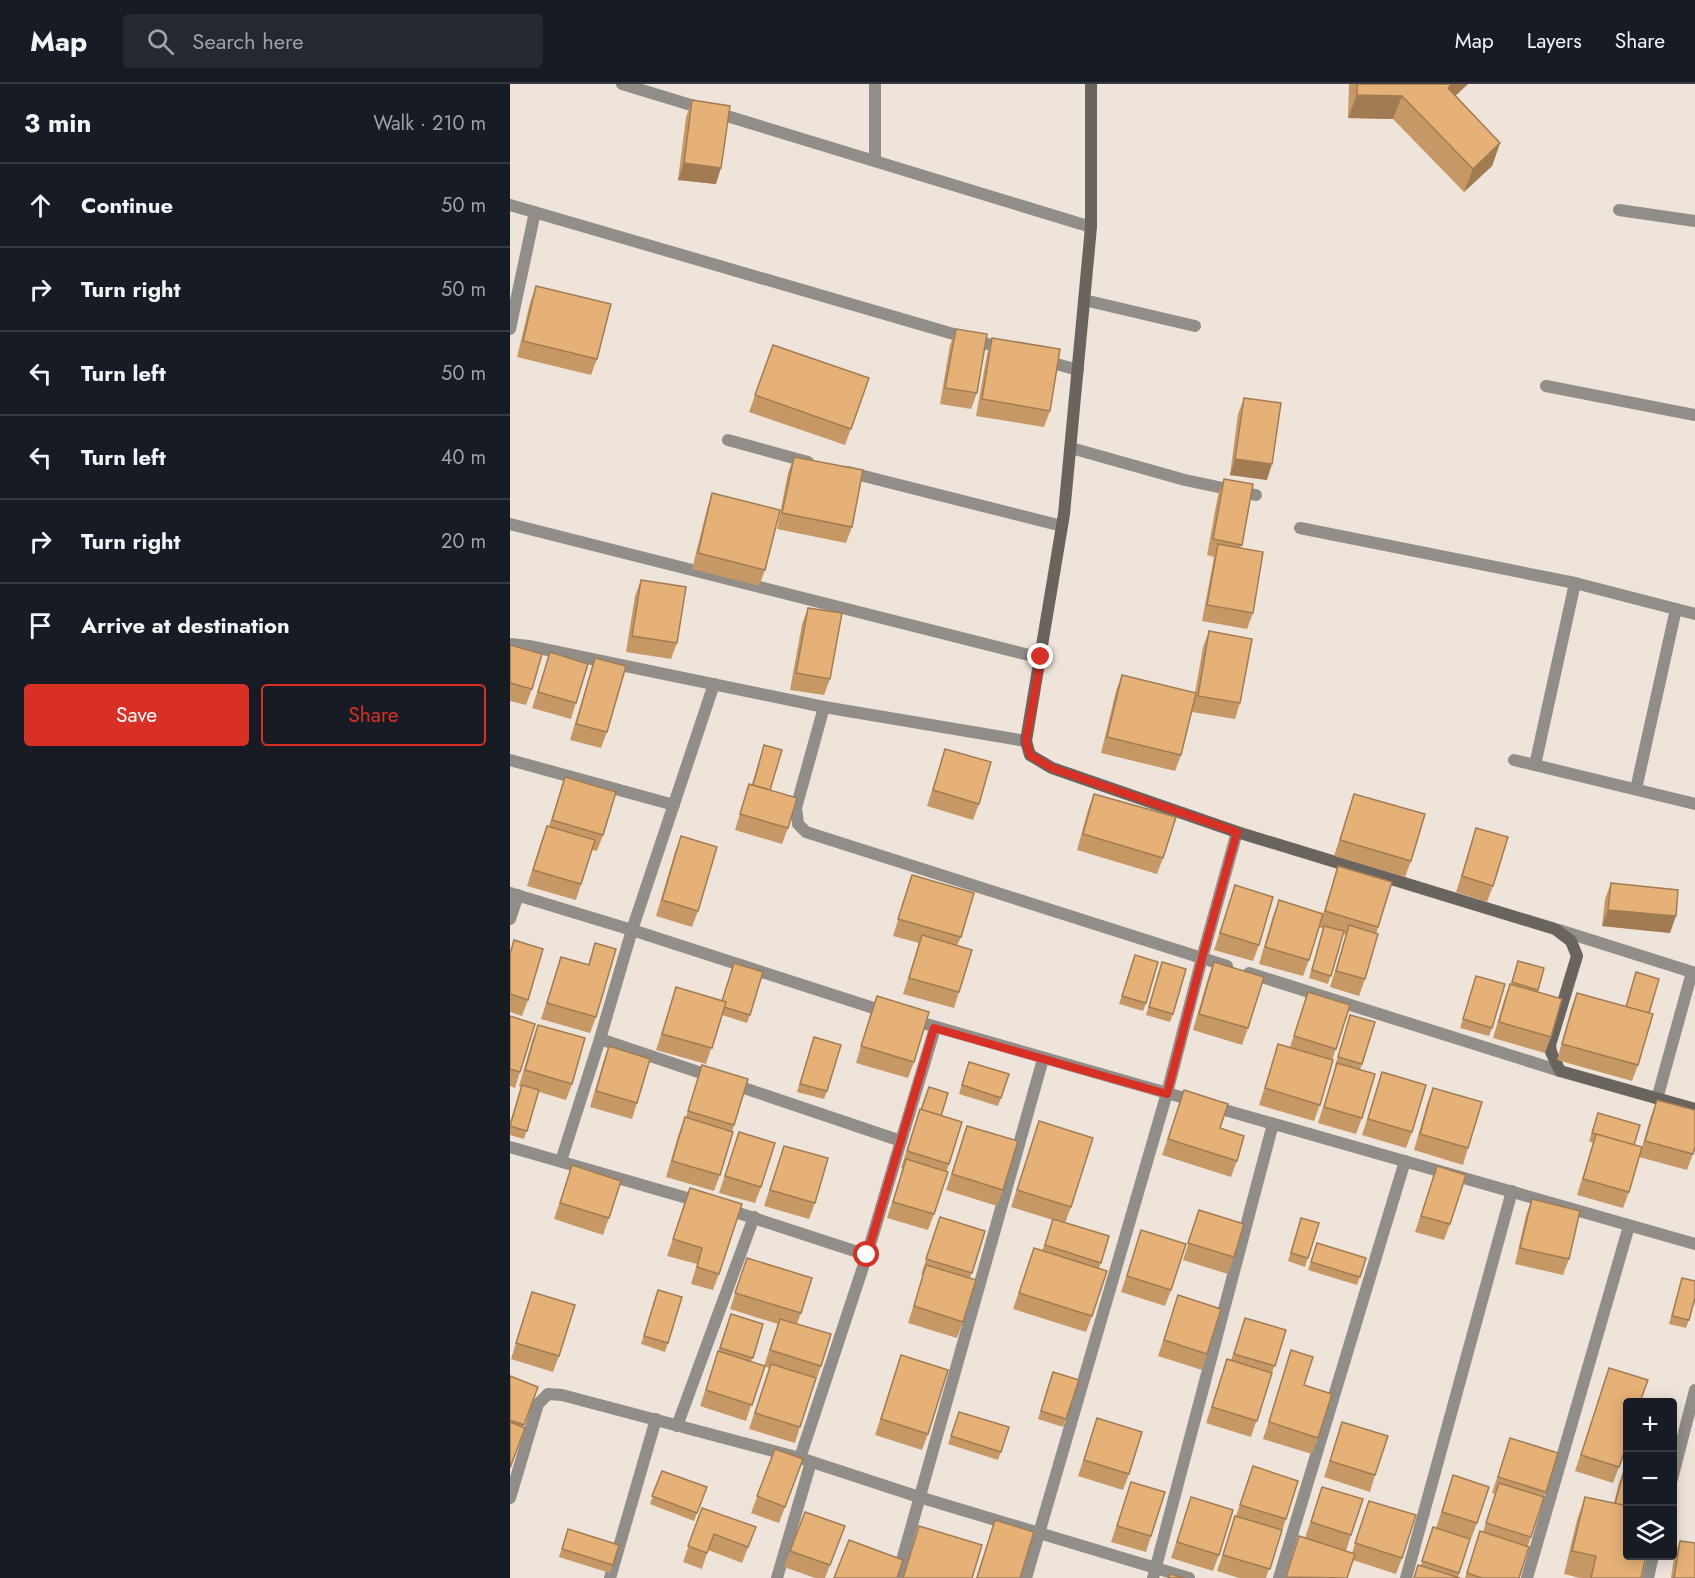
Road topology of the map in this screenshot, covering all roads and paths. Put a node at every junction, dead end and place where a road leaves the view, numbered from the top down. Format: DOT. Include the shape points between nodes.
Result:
graph roads {
  1 [pos="622,84"];
  2 [pos="875,84"];
  3 [pos="1091,84"];
  4 [pos="875,161"];
  5 [pos="510,205"];
  6 [pos="1619,210"];
  7 [pos="535,212"];
  8 [pos="1695,221"];
  9 [pos="1091,227"];
  10 [pos="1084,300"];
  11 [pos="1195,326"];
  12 [pos="510,329"];
  13 [pos="1078,370"];
  14 [pos="1546,386"];
  15 [pos="1695,415"];
  16 [pos="728,440"];
  17 [pos="1071,448"];
  18 [pos="1256,495"];
  19 [pos="510,524"];
  20 [pos="1062,526"];
  21 [pos="1300,528"];
  22 [pos="1575,583"];
  23 [pos="1676,609"];
  24 [pos="1695,614"];
  25 [pos="510,644"];
  26 [pos="1041,657"];
  27 [pos="714,684"];
  28 [pos="824,707"];
  29 [pos="1026,741"];
  30 [pos="510,760"];
  31 [pos="1514,760"];
  32 [pos="1535,765"];
  33 [pos="1636,789"];
  34 [pos="1695,804"];
  35 [pos="674,805"];
  36 [pos="1237,832"];
  37 [pos="514,894"];
  38 [pos="510,919"];
  39 [pos="1555,929"];
  40 [pos="632,930"];
  41 [pos="1202,958"];
  42 [pos="934,1028"];
  43 [pos="600,1039"];
  44 [pos="1043,1059"];
  45 [pos="1560,1071"];
  46 [pos="1167,1094"];
  47 [pos="1657,1099"];
  48 [pos="1695,1109"];
  49 [pos="1273,1124"];
  50 [pos="901,1141"];
  51 [pos="510,1147"];
  52 [pos="561,1161"];
  53 [pos="1405,1161"];
  54 [pos="1512,1191"];
  55 [pos="754,1217"];
  56 [pos="1629,1226"];
  57 [pos="1695,1244"];
  58 [pos="867,1255"];
  59 [pos="1695,1390"];
  60 [pos="656,1419"];
  61 [pos="677,1426"];
  62 [pos="806,1460"];
  63 [pos="1677,1460"];
  64 [pos="919,1497"];
  65 [pos="510,1498"];
  66 [pos="1039,1534"];
  67 [pos="1652,1560"];
  68 [pos="1155,1573"];
  69 [pos="610,1578"];
  70 [pos="777,1578"];
  71 [pos="897,1578"];
  72 [pos="1026,1578"];
  73 [pos="1189,1578"];
  74 [pos="1279,1578"];
  75 [pos="1406,1578"];
  76 [pos="1527,1578"];
  77 [pos="1648,1578"];
  1 -- 4 [label="street"];
  2 -- 4 [label="street"];
  3 -- 9 [label="street"];
  4 -- 9 [label="street"];
  5 -- 7 [label="street"];
  6 -- 8 [label="street"];
  7 -- 12 [label="street"];
  7 -- 13 [label="street"];
  9 -- 10 [label="street"];
  10 -- 11 [label="street"];
  10 -- 13 [label="street"];
  13 -- 17 [label="street"];
  14 -- 15 [label="street"];
  16 -- 20 [label="street"];
  17 -- 18 [label="street"];
  17 -- 20 [label="street"];
  19 -- 26 [label="street"];
  20 -- 26 [label="street"];
  21 -- 22 [label="street"];
  22 -- 23 [label="street"];
  22 -- 32 [label="street"];
  23 -- 24 [label="street"];
  23 -- 33 [label="street"];
  25 -- 27 [label="street"];
  26 -- 29 [label="street"];
  27 -- 28 [label="street"];
  27 -- 35 [label="street"];
  28 -- 29 [label="street"];
  28 -- 41 [label="street" via="796,808 798,824 806,832"];
  29 -- 36 [label="street" via="1030,755 1052,768"];
  30 -- 35 [label="street"];
  31 -- 32 [label="street"];
  32 -- 33 [label="street"];
  33 -- 34 [label="street"];
  35 -- 40 [label="street"];
  36 -- 39 [label="street"];
  36 -- 41 [label="street"];
  37 -- 38 [label="street"];
  37 -- 40 [label="street"];
  39 -- 45 [label="street" via="1571,941 1577,956 1550,1045"];
  39 -- 47 [label="street" via="1692,972"];
  40 -- 42 [label="street"];
  40 -- 43 [label="street"];
  41 -- 45 [label="street"];
  41 -- 46 [label="street"];
  42 -- 44 [label="street"];
  42 -- 50 [label="street"];
  43 -- 50 [label="street"];
  43 -- 52 [label="street"];
  44 -- 46 [label="street"];
  44 -- 64 [label="street"];
  45 -- 47 [label="street"];
  46 -- 49 [label="street"];
  46 -- 66 [label="street"];
  47 -- 48 [label="street"];
  49 -- 53 [label="street"];
  49 -- 68 [label="street"];
  50 -- 58 [label="street"];
  51 -- 52 [label="street"];
  52 -- 55 [label="street"];
  53 -- 54 [label="street"];
  53 -- 74 [label="street"];
  54 -- 56 [label="street"];
  54 -- 75 [label="street"];
  55 -- 58 [label="street"];
  55 -- 61 [label="street"];
  56 -- 57 [label="street"];
  56 -- 76 [label="street"];
  58 -- 62 [label="street"];
  59 -- 63 [label="street"];
  60 -- 61 [label="street"];
  60 -- 65 [label="street" via="543,1393"];
  60 -- 69 [label="street"];
  61 -- 62 [label="street"];
  62 -- 64 [label="street"];
  62 -- 70 [label="street"];
  64 -- 66 [label="street"];
  64 -- 71 [label="street"];
  66 -- 68 [label="street"];
  66 -- 72 [label="street"];
  67 -- 77 [label="street"];
  68 -- 73 [label="street"];
}
